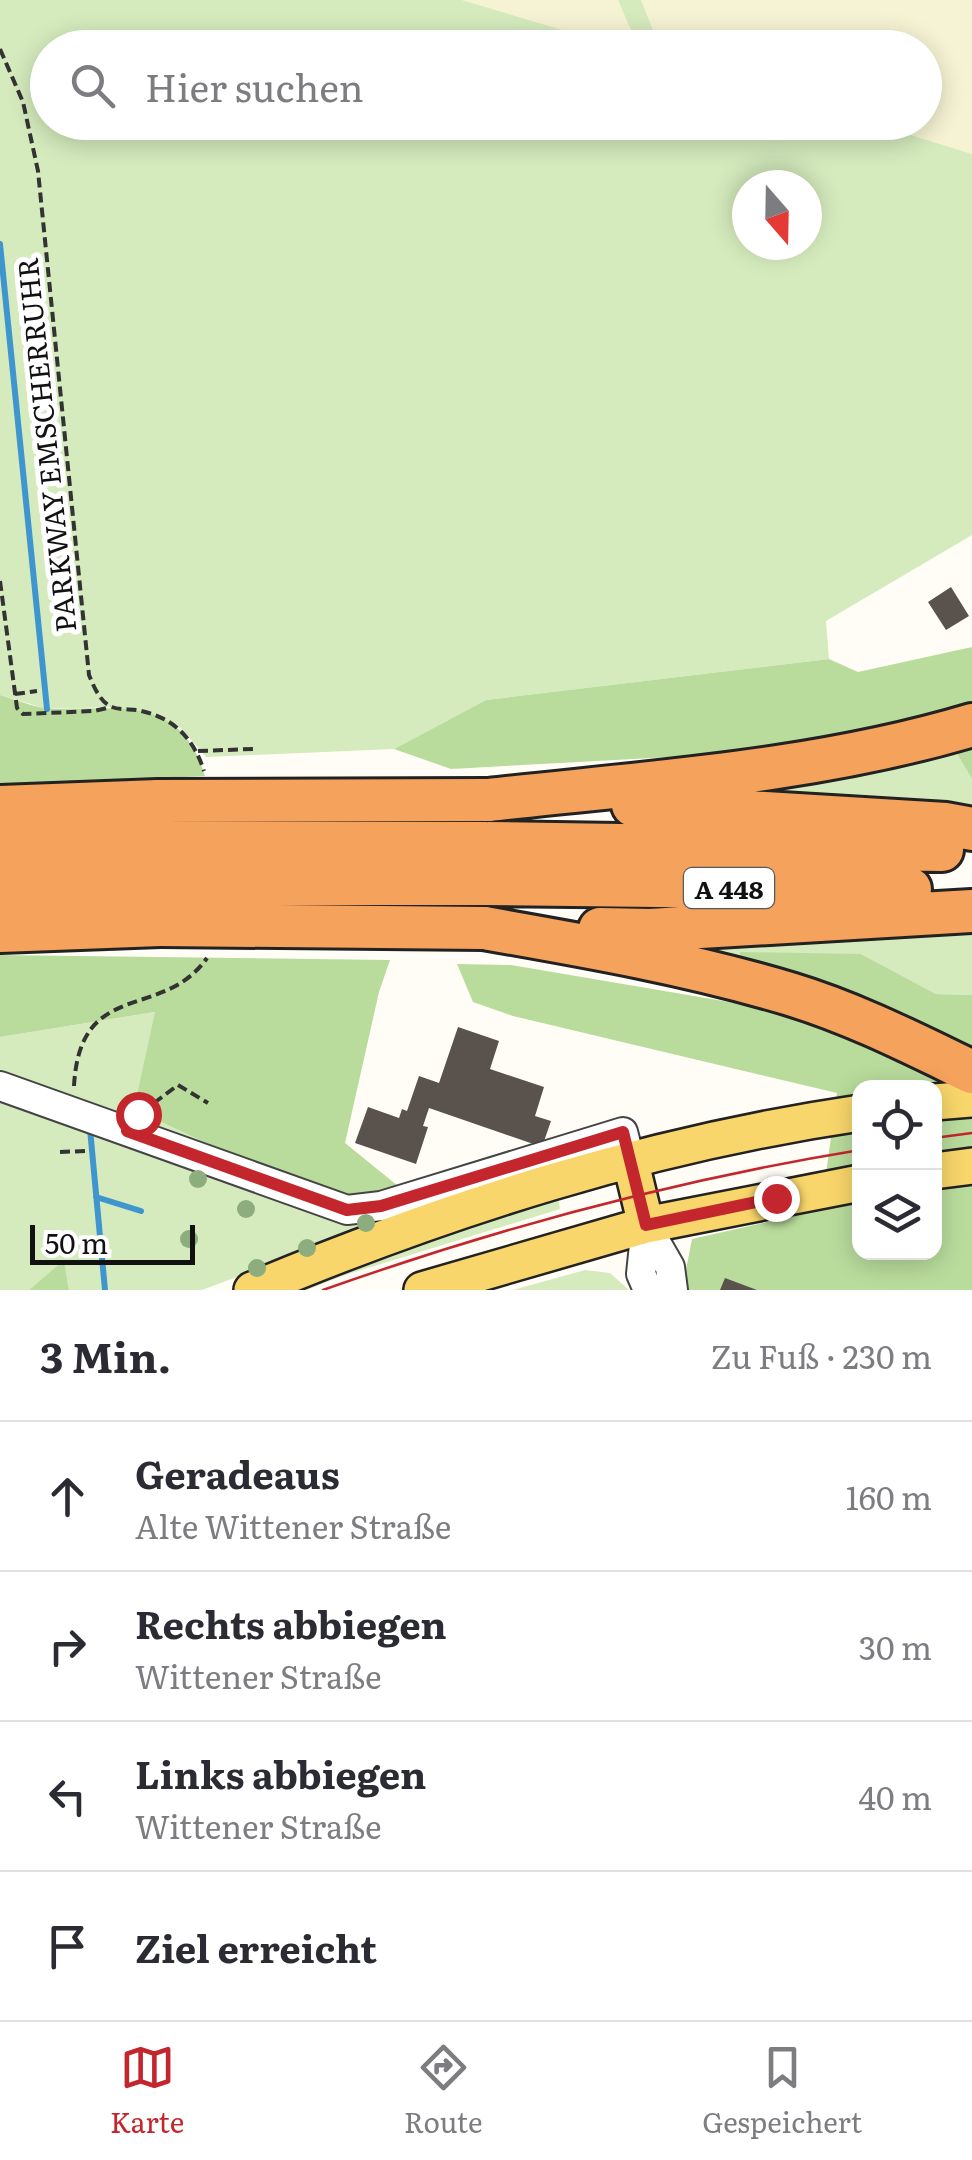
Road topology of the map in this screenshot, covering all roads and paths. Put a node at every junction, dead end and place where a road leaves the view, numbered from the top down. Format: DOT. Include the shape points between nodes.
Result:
graph roads {
  1 [pos="0,49"];
  2 [pos="30,128"];
  3 [pos="32,140"];
  4 [pos="0,580"];
  5 [pos="37,691"];
  6 [pos="15,694"];
  7 [pos="112,707"];
  8 [pos="972,725"];
  9 [pos="253,749"];
  10 [pos="198,750"];
  11 [pos="206,776"];
  12 [pos="488,800"];
  13 [pos="3,807"];
  14 [pos="972,829"];
  15 [pos="0,848"];
  16 [pos="972,850"];
  17 [pos="159,863"];
  18 [pos="486,864"];
  19 [pos="972,889"];
  20 [pos="0,890"];
  21 [pos="972,911"];
  22 [pos="484,928"];
  23 [pos="0,934"];
  24 [pos="213,949"];
  25 [pos="75,1066"];
  26 [pos="972,1072"];
  27 [pos="0,1086"];
  28 [pos="972,1099"];
  29 [pos="942,1101"];
  30 [pos="208,1103"];
  31 [pos="852,1115"];
  32 [pos="127,1131"];
  33 [pos="85,1150"];
  34 [pos="60,1152"];
  35 [pos="630,1159"];
  36 [pos="972,1166"];
  37 [pos="942,1171"];
  38 [pos="852,1185"];
  39 [pos="646,1225"];
  40 [pos="252,1290"];
  41 [pos="422,1290"];
  42 [pos="648,1290"];
  43 [pos="673,1290"];
  1 -- 2 [label="path, PARKWAY EMSCHERRUHR"];
  3 -- 7 [label="path, PARKWAY EMSCHERRUHR" via="89,675"];
  4 -- 6 [label="path"];
  5 -- 6 [label="path"];
  6 -- 7 [label="path" via="23,714"];
  7 -- 10 [label="path" via="181,728"];
  8 -- 12 [label="highway" via="768,768"];
  9 -- 10 [label="path"];
  10 -- 11 [label="path"];
  12 -- 14 [label="highway" via="736,809"];
  12 -- 17 [label="highway, bridge"];
  13 -- 17 [label="highway"];
  15 -- 17 [label="highway, A 448"];
  16 -- 18 [label="highway, A 448"];
  17 -- 18 [label="highway, A 448, bridge"];
  17 -- 20 [label="highway, A 448"];
  17 -- 22 [label="highway, bridge"];
  17 -- 23 [label="highway" via="46,928"];
  18 -- 19 [label="highway, A 448"];
  21 -- 22 [label="highway" via="650,930"];
  22 -- 26 [label="highway" via="642,956 792,995"];
  24 -- 25 [label="path" via="189,978 97,1020"];
  27 -- 32 [label="street"];
  28 -- 29 [label="main road"];
  30 -- 32 [label="path" via="178,1084 138,1114"];
  31 -- 35 [label="main road"];
  32 -- 35 [label="street" via="347,1210 381,1206 623,1132"];
  33 -- 34 [label="path"];
  35 -- 39 [label="main road"];
  35 -- 40 [label="main road" via="432,1220"];
  36 -- 37 [label="main road"];
  38 -- 39 [label="main road"];
  39 -- 41 [label="main road"];
  39 -- 42 [label="street" via="641,1274"];
  39 -- 43 [label="street" via="670,1266"];
}
